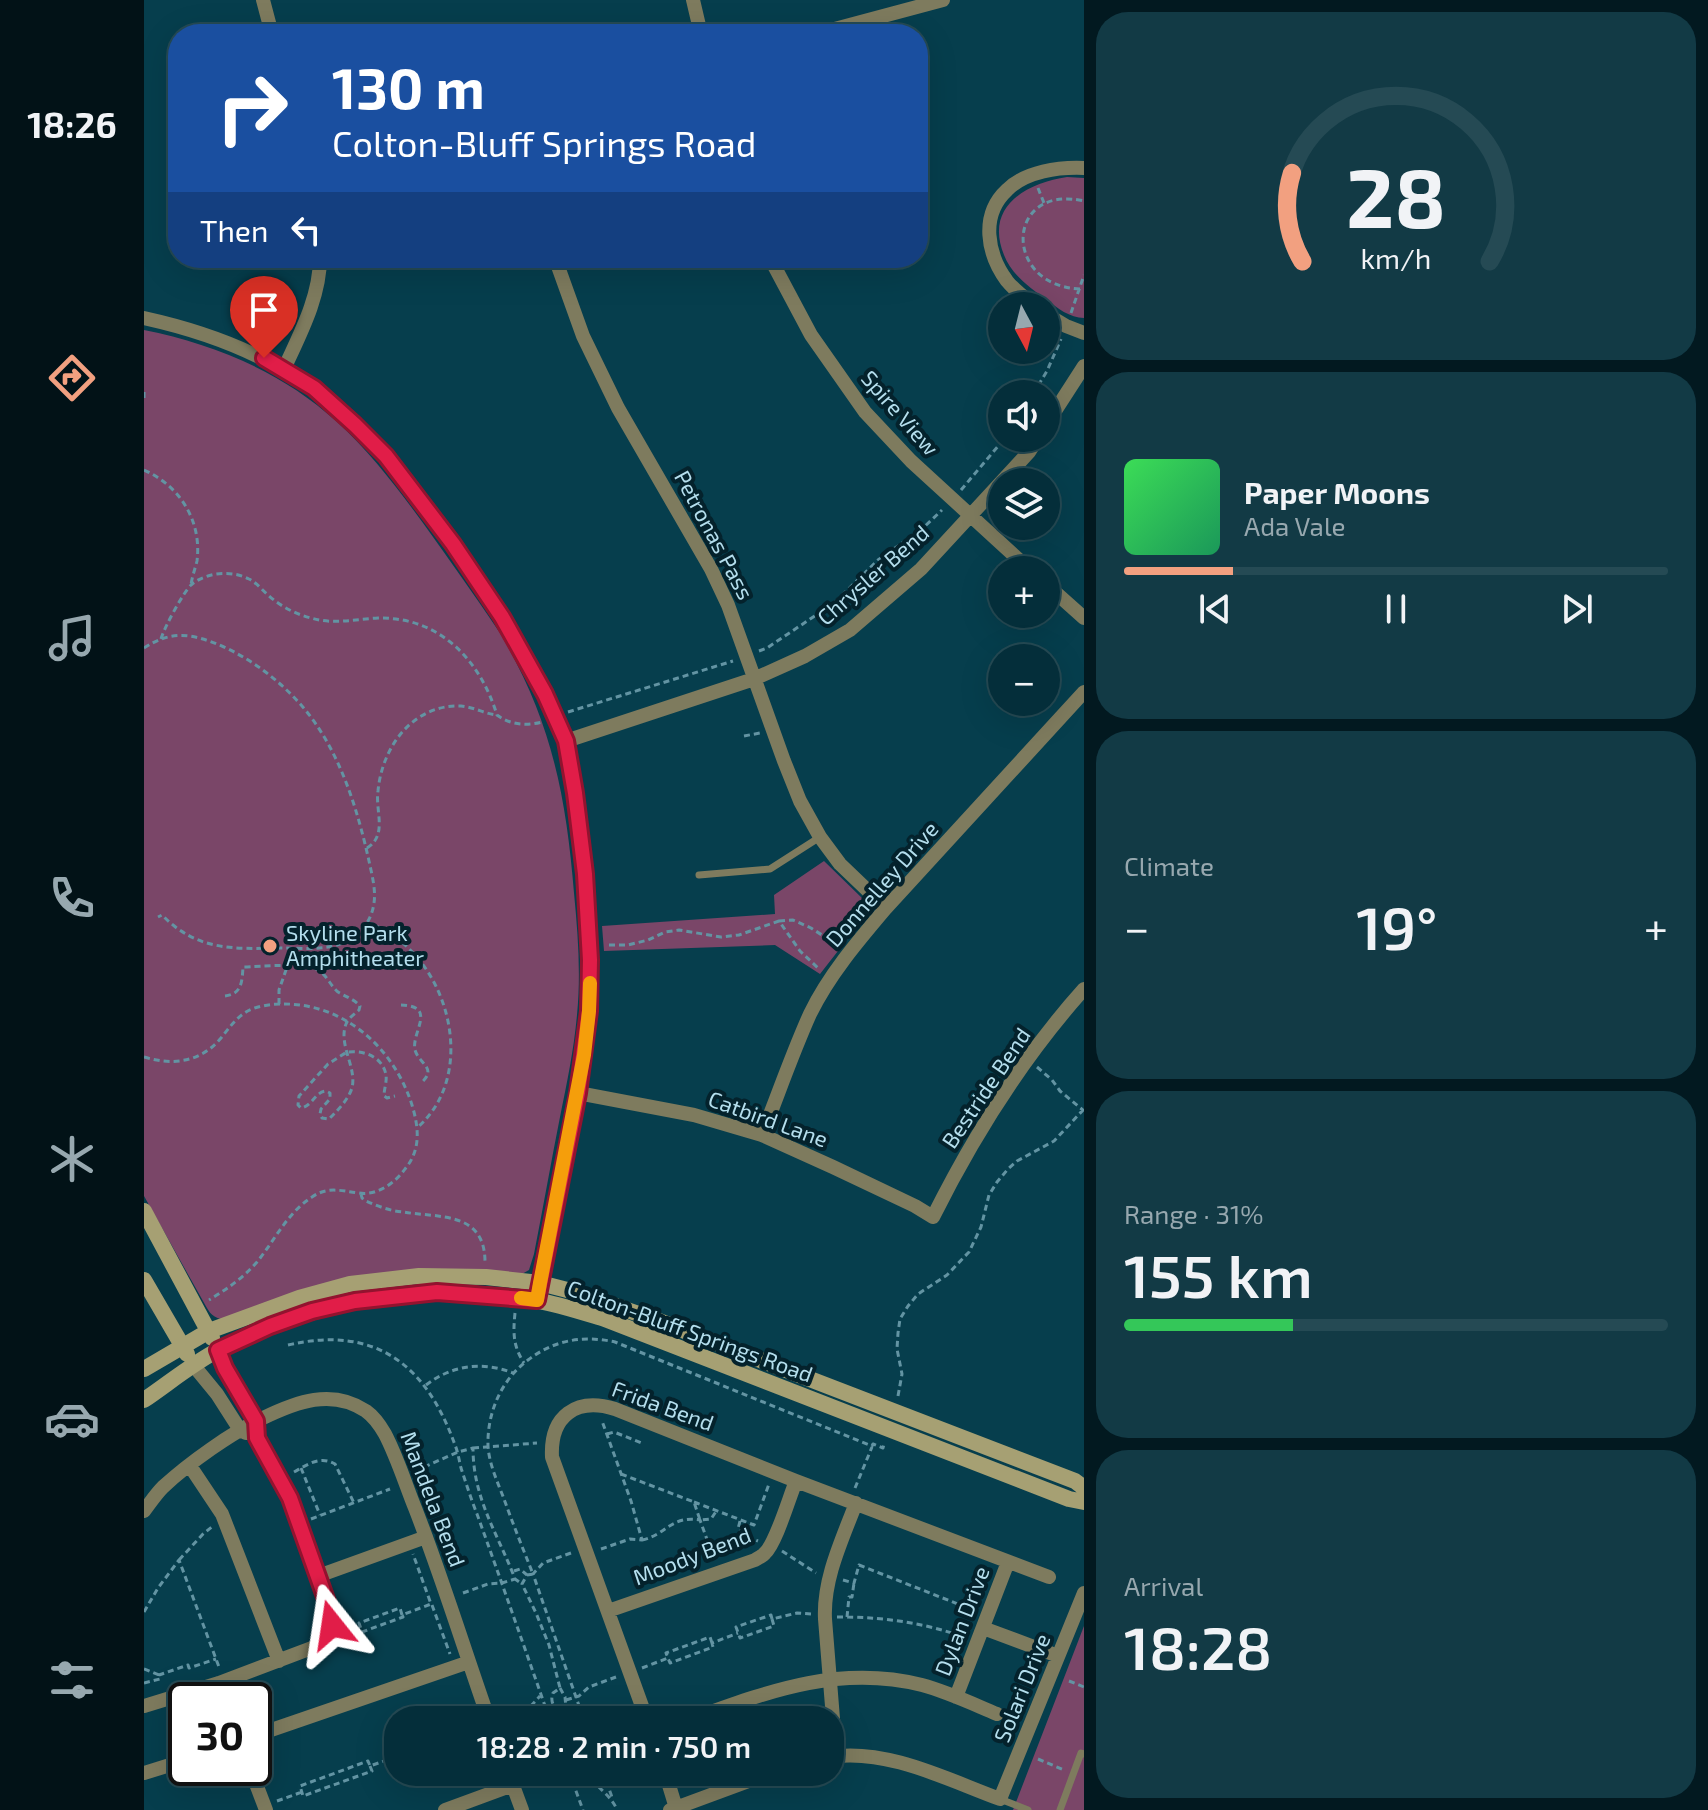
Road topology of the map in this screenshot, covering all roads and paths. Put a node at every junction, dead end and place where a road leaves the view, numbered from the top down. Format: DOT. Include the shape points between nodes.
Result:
graph roads {
  1 [pos="263,0"];
  2 [pos="693,0"];
  3 [pos="943,0"];
  4 [pos="269,24"];
  5 [pos="699,24"];
  6 [pos="853,24"];
  7 [pos="1084,168"];
  8 [pos="1084,201"];
  9 [pos="320,268"];
  10 [pos="559,268"];
  11 [pos="775,268"];
  12 [pos="1080,289"];
  13 [pos="1019,292"];
  14 [pos="144,318"];
  15 [pos="1060,322"];
  16 [pos="1084,333"];
  17 [pos="1084,366"];
  18 [pos="284,369"];
  19 [pos="144,392"];
  20 [pos="144,399"];
  21 [pos="1060,403"];
  22 [pos="993,452"];
  23 [pos="1029,452"];
  24 [pos="144,470"];
  25 [pos="961,490"];
  26 [pos="946,506"];
  27 [pos="971,516"];
  28 [pos="1015,556"];
  29 [pos="191,585"];
  30 [pos="1060,597"];
  31 [pos="1084,618"];
  32 [pos="161,639"];
  33 [pos="144,648"];
  34 [pos="758,651"];
  35 [pos="738,659"];
  36 [pos="754,679"];
  37 [pos="1084,692"];
  38 [pos="568,712"];
  39 [pos="497,715"];
  40 [pos="537,724"];
  41 [pos="760,733"];
  42 [pos="744,736"];
  43 [pos="566,741"];
  44 [pos="820,837"];
  45 [pos="366,849"];
  46 [pos="699,875"];
  47 [pos="886,908"];
  48 [pos="158,917"];
  49 [pos="779,921"];
  50 [pos="368,922"];
  51 [pos="836,944"];
  52 [pos="609,945"];
  53 [pos="287,967"];
  54 [pos="818,968"];
  55 [pos="1084,989"];
  56 [pos="225,996"];
  57 [pos="279,1004"];
  58 [pos="401,1005"];
  59 [pos="347,1021"];
  60 [pos="347,1052"];
  61 [pos="144,1057"];
  62 [pos="1037,1067"];
  63 [pos="421,1083"];
  64 [pos="578,1093"];
  65 [pos="395,1096"];
  66 [pos="1083,1110"];
  67 [pos="417,1128"];
  68 [pos="762,1135"];
  69 [pos="361,1194"];
  70 [pos="144,1211"];
  71 [pos="933,1217"];
  72 [pos="485,1266"];
  73 [pos="144,1280"];
  74 [pos="540,1283"];
  75 [pos="209,1300"];
  76 [pos="537,1300"];
  77 [pos="516,1310"];
  78 [pos="209,1331"];
  79 [pos="288,1345"];
  80 [pos="182,1346"];
  81 [pos="218,1350"];
  82 [pos="524,1363"];
  83 [pos="194,1366"];
  84 [pos="144,1369"];
  85 [pos="513,1373"];
  86 [pos="425,1385"];
  87 [pos="144,1400"];
  88 [pos="897,1400"];
  89 [pos="596,1417"];
  90 [pos="256,1421"];
  91 [pos="240,1430"];
  92 [pos="607,1434"];
  93 [pos="257,1438"];
  94 [pos="551,1442"];
  95 [pos="644,1444"];
  96 [pos="881,1447"];
  97 [pos="473,1448"];
  98 [pos="458,1452"];
  99 [pos="190,1466"];
  100 [pos="301,1468"];
  101 [pos="412,1474"];
  102 [pos="621,1474"];
  103 [pos="280,1479"];
  104 [pos="771,1480"];
  105 [pos="796,1481"];
  106 [pos="1084,1488"];
  107 [pos="390,1489"];
  108 [pos="855,1497"];
  109 [pos="694,1502"];
  110 [pos="1084,1502"];
  111 [pos="354,1503"];
  112 [pos="717,1510"];
  113 [pos="144,1511"];
  114 [pos="320,1515"];
  115 [pos="224,1519"];
  116 [pos="700,1520"];
  117 [pos="741,1520"];
  118 [pos="299,1523"];
  119 [pos="746,1536"];
  120 [pos="426,1537"];
  121 [pos="642,1540"];
  122 [pos="761,1542"];
  123 [pos="710,1549"];
  124 [pos="779,1549"];
  125 [pos="576,1551"];
  126 [pos="595,1551"];
  127 [pos="413,1554"];
  128 [pos="179,1560"];
  129 [pos="1008,1562"];
  130 [pos="716,1563"];
  131 [pos="513,1571"];
  132 [pos="819,1575"];
  133 [pos="318,1576"];
  134 [pos="1049,1577"];
  135 [pos="515,1579"];
  136 [pos="839,1579"];
  137 [pos="502,1583"];
  138 [pos="854,1583"];
  139 [pos="522,1584"];
  140 [pos="1084,1593"];
  141 [pos="455,1596"];
  142 [pos="437,1602"];
  143 [pos="431,1604"];
  144 [pos="608,1611"];
  145 [pos="144,1612"];
  146 [pos="978,1612"];
  147 [pos="402,1615"];
  148 [pos="815,1615"];
  149 [pos="834,1617"];
  150 [pos="847,1617"];
  151 [pos="772,1619"];
  152 [pos="360,1628"];
  153 [pos="983,1628"];
  154 [pos="336,1629"];
  155 [pos="738,1633"];
  156 [pos="967,1639"];
  157 [pos="712,1643"];
  158 [pos="450,1654"];
  159 [pos="1058,1656"];
  160 [pos="668,1658"];
  161 [pos="216,1659"];
  162 [pos="279,1661"];
  163 [pos="469,1662"];
  164 [pos="219,1667"];
  165 [pos="144,1669"];
  166 [pos="639,1669"];
  167 [pos="159,1675"];
  168 [pos="621,1675"];
  169 [pos="830,1679"];
  170 [pos="1069,1681"];
  171 [pos="222,1682"];
  172 [pos="144,1683"];
  173 [pos="1084,1687"];
  174 [pos="560,1688"];
  175 [pos="542,1695"];
  176 [pos="576,1697"];
  177 [pos="956,1697"];
  178 [pos="168,1699"];
  179 [pos="566,1700"];
  180 [pos="554,1704"];
  181 [pos="144,1706"];
  182 [pos="488,1706"];
  183 [pos="531,1706"];
  184 [pos="545,1706"];
  185 [pos="550,1706"];
  186 [pos="566,1706"];
  187 [pos="579,1706"];
  188 [pos="642,1706"];
  189 [pos="728,1706"];
  190 [pos="831,1706"];
  191 [pos="997,1714"];
  192 [pos="272,1730"];
  193 [pos="1084,1754"];
  194 [pos="844,1756"];
  195 [pos="1038,1759"];
  196 [pos="384,1762"];
  197 [pos="168,1766"];
  198 [pos="370,1766"];
  199 [pos="1064,1770"];
  200 [pos="144,1773"];
  201 [pos="259,1786"];
  202 [pos="495,1786"];
  203 [pos="513,1786"];
  204 [pos="574,1786"];
  205 [pos="595,1786"];
  206 [pos="608,1786"];
  207 [pos="668,1786"];
  208 [pos="735,1786"];
  209 [pos="302,1792"];
  210 [pos="1000,1799"];
  211 [pos="613,1800"];
  212 [pos="270,1806"];
  213 [pos="673,1809"];
  214 [pos="445,1810"];
  215 [pos="522,1810"];
  216 [pos="583,1810"];
  217 [pos="617,1810"];
  218 [pos="1028,1810"];
  219 [pos="1060,1810"];
  1 -- 4 [label="street"];
  2 -- 5 [label="street"];
  3 -- 6 [label="street"];
  7 -- 13 [label="street" via="1043,172 1008,188 997,202 988,231 990,248 996,265"];
  8 -- 12 [label="path" via="1044,203 1026,221 1023,233 1026,256 1038,274"];
  9 -- 18 [label="street" via="306,322"];
  10 -- 36 [label="street, Petronas Pass" via="583,336 618,408 711,569"];
  11 -- 27 [label="street, Spire View" via="811,335 865,412"];
  14 -- 18 [label="street" via="244,348"];
  15 -- 16 [label="street"];
  17 -- 21 [label="street"];
  18 -- 43 [label="street" via="314,388 386,456 453,544 502,617"];
  19 -- 20 [label="path"];
  22 -- 25 [label="path"];
  23 -- 27 [label="street, Chrysler Bend"];
  24 -- 29 [label="path" via="178,494 195,525 197,560"];
  26 -- 34 [label="path" via="834,603"];
  27 -- 28 [label="street, Spire View"];
  27 -- 36 [label="street, Chrysler Bend" via="921,569 850,630"];
  29 -- 32 [label="path"];
  29 -- 39 [label="path" via="235,574 312,619 382,618 419,625 453,643 472,662"];
  30 -- 31 [label="street"];
  32 -- 33 [label="path"];
  32 -- 45 [label="path" via="195,636 237,653 301,705 337,760"];
  35 -- 38 [label="path"];
  36 -- 43 [label="street, Chrysler Bend"];
  36 -- 44 [label="street, Petronas Pass" via="795,788"];
  37 -- 47 [label="street, Donnelley Drive"];
  39 -- 40 [label="path" via="512,723"];
  39 -- 45 [label="path" via="450,706 427,712 404,729 382,768 379,829"];
  41 -- 42 [label="path"];
  43 -- 64 [label="street" via="585,874 590,960"];
  44 -- 46 [label="lane" via="770,869"];
  44 -- 47 [label="street, Petronas Pass"];
  45 -- 50 [label="path" via="375,895"];
  47 -- 68 [label="street, Donnelley Drive" via="838,968 811,1013"];
  48 -- 50 [label="path" via="196,940 233,949 332,946 350,940"];
  49 -- 51 [label="path" via="793,920"];
  49 -- 52 [label="path" via="739,935 679,930 638,943"];
  49 -- 54 [label="path"];
  50 -- 67 [label="path" via="405,945 423,966 450,1028 444,1090"];
  53 -- 56 [label="path" via="243,967 239,991"];
  53 -- 57 [label="path"];
  53 -- 59 [label="path" via="317,969 356,1001 359,1010"];
  55 -- 71 [label="street, Bestride Bend" via="979,1131"];
  57 -- 59 [label="path" via="310,1007"];
  57 -- 61 [label="path" via="246,1012 213,1046 193,1058 167,1062"];
  58 -- 63 [label="path" via="415,1008 422,1020 414,1045 427,1069"];
  59 -- 60 [label="path"];
  59 -- 67 [label="path" via="376,1042 392,1062"];
  60 -- 60 [label="path" via="299,1096 299,1107 307,1107 326,1091 330,1096 320,1116 332,1117 352,1086"];
  60 -- 65 [label="path" via="376,1059 385,1072 384,1096"];
  62 -- 66 [label="path"];
  64 -- 68 [label="street, Catbird Lane" via="694,1115"];
  64 -- 74 [label="street"];
  66 -- 88 [label="path" via="1054,1141 1008,1169 989,1195 969,1252 908,1306 898,1333 902,1380"];
  67 -- 69 [label="path" via="416,1150 403,1172 388,1186"];
  68 -- 71 [label="street, Catbird Lane"];
  69 -- 72 [label="path" via="366,1201 397,1212 470,1225 483,1243"];
  69 -- 75 [label="path" via="335,1189 311,1197 254,1266"];
  70 -- 78 [label="street"];
  73 -- 80 [label="street"];
  74 -- 76 [label="street"];
  74 -- 78 [label="street, Colton-Bluff Springs Road" via="419,1276 350,1284"];
  74 -- 106 [label="street, Colton-Bluff Springs Road" via="659,1321"];
  76 -- 81 [label="street, Colton-Bluff Springs Road" via="437,1292 355,1301 270,1326"];
  76 -- 110 [label="street, Colton-Bluff Springs Road" via="605,1319"];
  77 -- 82 [label="path" via="514,1340"];
  78 -- 80 [label="street, Colton-Bluff Springs Road"];
  78 -- 81 [label="street"];
  79 -- 86 [label="path" via="333,1338 355,1341 398,1360"];
  80 -- 83 [label="street"];
  80 -- 84 [label="street, Colton-Bluff Springs Road"];
  81 -- 83 [label="street, Colton-Bluff Springs Road"];
  81 -- 90 [label="street"];
  83 -- 87 [label="street, Colton-Bluff Springs Road"];
  83 -- 91 [label="street"];
  85 -- 86 [label="path" via="468,1366"];
  86 -- 98 [label="path"];
  89 -- 92 [label="path"];
  90 -- 91 [label="street, Mandela Bend"];
  90 -- 93 [label="street"];
  90 -- 120 [label="street, Mandela Bend" via="323,1398 368,1412 384,1432"];
  91 -- 93 [label="street"];
  91 -- 99 [label="street, Mandela Bend"];
  92 -- 95 [label="path"];
  92 -- 102 [label="path"];
  93 -- 103 [label="street"];
  94 -- 97 [label="path"];
  94 -- 105 [label="street, Frida Bend" via="566,1415 601,1405"];
  94 -- 144 [label="street"];
  96 -- 108 [label="path" via="874,1445"];
  97 -- 98 [label="path"];
  97 -- 131 [label="path" via="483,1505"];
  98 -- 101 [label="path"];
  98 -- 137 [label="path"];
  99 -- 113 [label="street, Mandela Bend"];
  99 -- 115 [label="street"];
  100 -- 103 [label="path"];
  100 -- 111 [label="path" via="320,1459 331,1461"];
  100 -- 114 [label="path"];
  102 -- 109 [label="path"];
  102 -- 121 [label="path"];
  103 -- 118 [label="street"];
  104 -- 117 [label="path" via="754,1525"];
  105 -- 108 [label="street, Frida Bend"];
  105 -- 144 [label="street, Moody Bend" via="762,1556"];
  107 -- 111 [label="path"];
  108 -- 129 [label="street, Frida Bend"];
  108 -- 169 [label="street" via="826,1600"];
  109 -- 112 [label="path"];
  109 -- 116 [label="path"];
  111 -- 114 [label="path"];
  112 -- 116 [label="path" via="711,1519"];
  112 -- 117 [label="path"];
  114 -- 118 [label="path"];
  115 -- 128 [label="path"];
  115 -- 162 [label="street"];
  116 -- 121 [label="path" via="679,1520"];
  116 -- 123 [label="path"];
  117 -- 119 [label="path" via="738,1529"];
  118 -- 133 [label="street"];
  119 -- 122 [label="path"];
  119 -- 123 [label="path"];
  120 -- 133 [label="street"];
  120 -- 163 [label="street, Mandela Bend"];
  121 -- 126 [label="path"];
  123 -- 130 [label="path"];
  124 -- 132 [label="path"];
  125 -- 176 [label="path" via="543,1563 533,1574"];
  127 -- 143 [label="path"];
  128 -- 145 [label="path"];
  128 -- 161 [label="path"];
  129 -- 134 [label="street, Frida Bend"];
  129 -- 153 [label="street, Dylan Drive"];
  131 -- 135 [label="path"];
  131 -- 139 [label="path" via="527,1575"];
  133 -- 154 [label="street"];
  135 -- 137 [label="path"];
  135 -- 139 [label="path"];
  136 -- 138 [label="path"];
  137 -- 141 [label="path"];
  137 -- 175 [label="path"];
  138 -- 146 [label="path" via="859,1565"];
  138 -- 150 [label="path"];
  139 -- 174 [label="path" via="549,1645"];
  140 -- 159 [label="street, Solari Drive"];
  142 -- 143 [label="path"];
  143 -- 147 [label="path"];
  143 -- 158 [label="path"];
  144 -- 188 [label="street"];
  147 -- 152 [label="path" via="362,1632"];
  147 -- 152 [label="path" via="400,1608 359,1623"];
  148 -- 151 [label="path"];
  149 -- 150 [label="path"];
  150 -- 156 [label="path" via="889,1618"];
  151 -- 155 [label="path" via="771,1615 736,1627"];
  151 -- 155 [label="path" via="774,1626 740,1638"];
  152 -- 154 [label="path"];
  153 -- 159 [label="street"];
  153 -- 177 [label="street, Dylan Drive"];
  154 -- 162 [label="street" via="325,1643"];
  155 -- 157 [label="path"];
  157 -- 160 [label="path" via="713,1647 670,1663"];
  157 -- 160 [label="path" via="710,1637 666,1653"];
  159 -- 210 [label="street, Solari Drive"];
  160 -- 166 [label="path"];
  161 -- 164 [label="path"];
  161 -- 167 [label="path"];
  162 -- 171 [label="street"];
  163 -- 182 [label="street, Mandela Bend"];
  163 -- 192 [label="street"];
  165 -- 167 [label="path"];
  167 -- 172 [label="path"];
  168 -- 176 [label="path"];
  169 -- 177 [label="street" via="893,1680"];
  169 -- 189 [label="street"];
  169 -- 190 [label="street"];
  170 -- 173 [label="path"];
  174 -- 179 [label="path"];
  174 -- 180 [label="path" via="553,1693"];
  175 -- 183 [label="path"];
  175 -- 184 [label="path"];
  176 -- 179 [label="path"];
  176 -- 187 [label="path"];
  177 -- 191 [label="street"];
  178 -- 181 [label="street"];
  179 -- 186 [label="path"];
  180 -- 185 [label="path"];
  193 -- 219 [label="lane"];
  194 -- 210 [label="street" via="902,1763"];
  195 -- 199 [label="path"];
  196 -- 198 [label="path"];
  197 -- 200 [label="street"];
  198 -- 209 [label="path" via="372,1771 303,1796"];
  198 -- 209 [label="path" via="368,1761 300,1786"];
  201 -- 212 [label="street"];
  202 -- 214 [label="street"];
  203 -- 215 [label="street"];
  204 -- 216 [label="path"];
  205 -- 211 [label="path"];
  206 -- 211 [label="path"];
  207 -- 213 [label="street"];
  208 -- 213 [label="street"];
  209 -- 212 [label="path"];
  210 -- 218 [label="lane"];
  211 -- 217 [label="path"];
}
